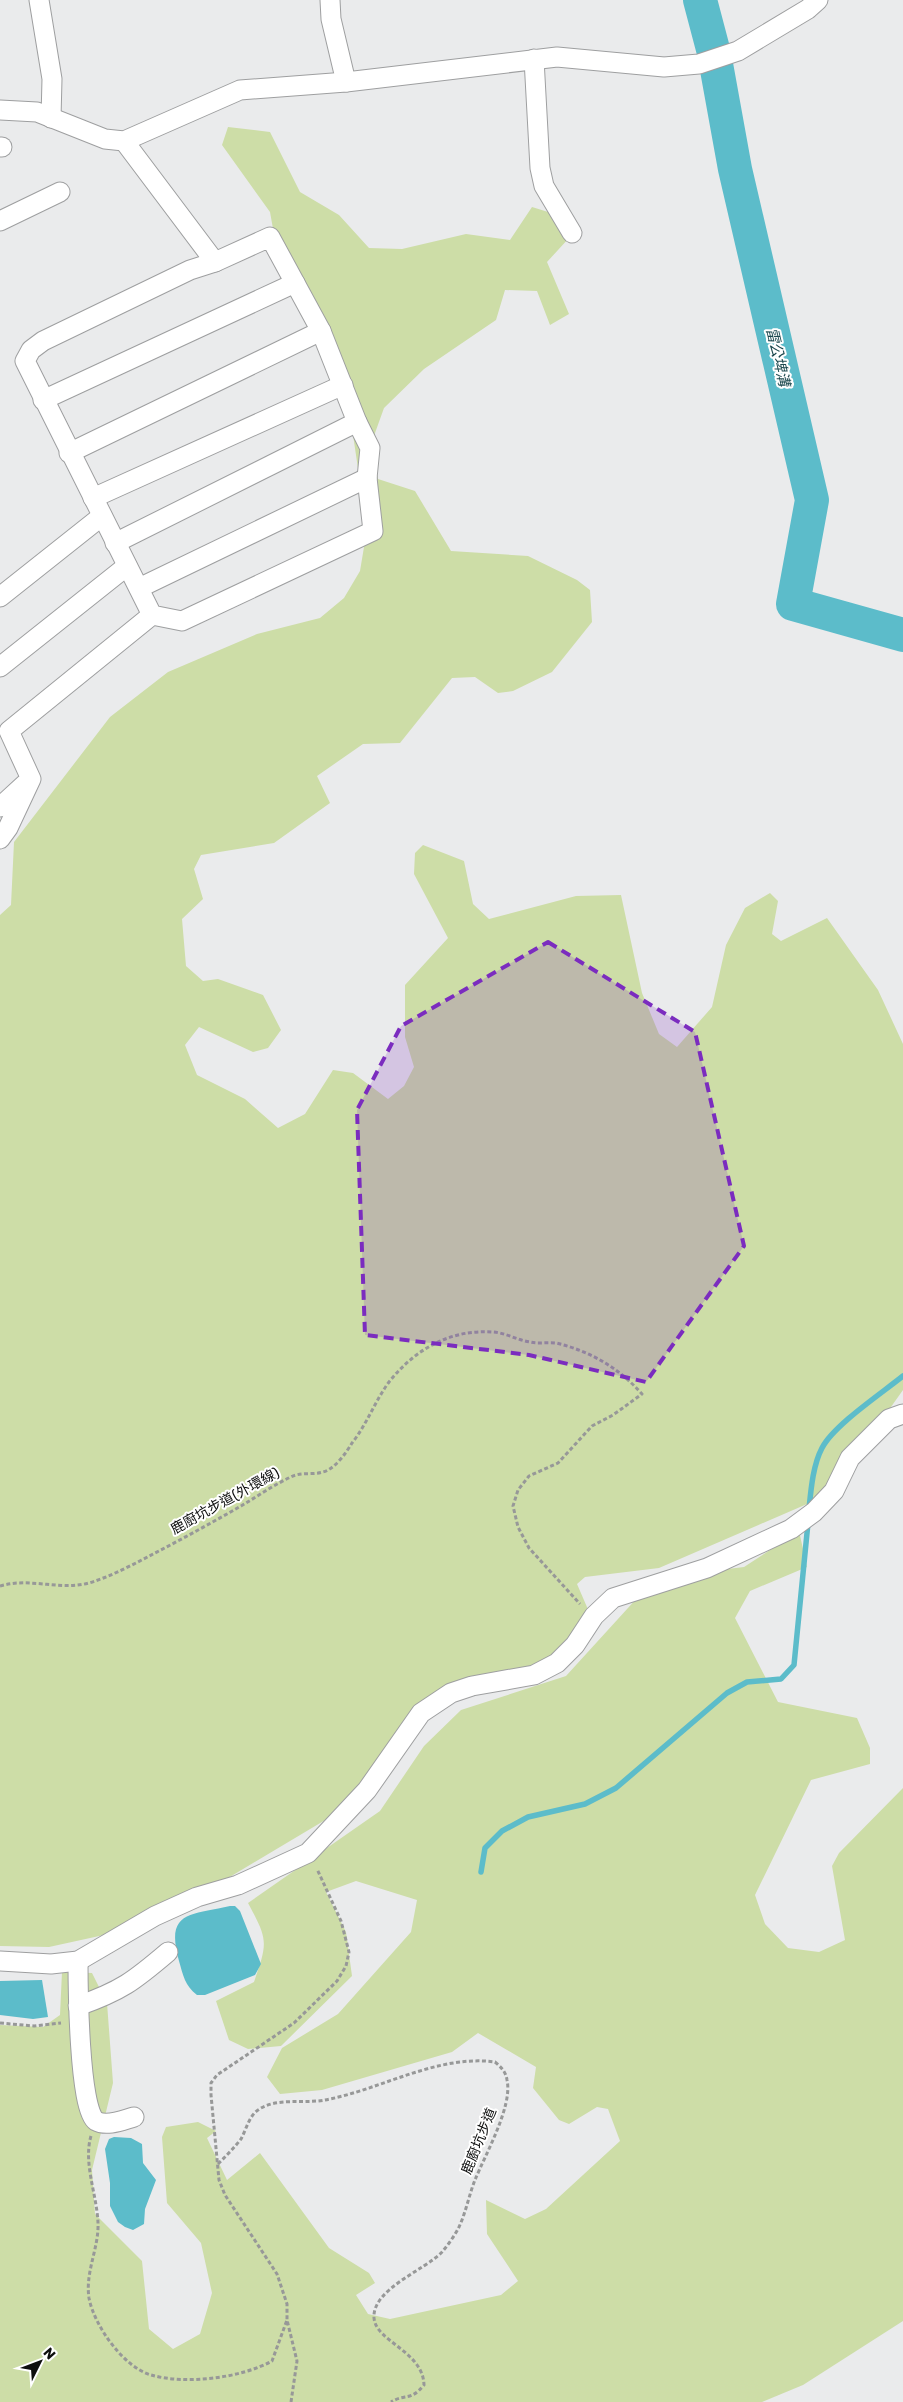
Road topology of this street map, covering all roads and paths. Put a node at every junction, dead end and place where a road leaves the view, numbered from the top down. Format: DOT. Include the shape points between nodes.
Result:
graph roads {
  1 [pos="39,0"];
  2 [pos="330,0"];
  3 [pos="818,0"];
  4 [pos="534,59"];
  5 [pos="346,82"];
  6 [pos="0,110"];
  7 [pos="51,118"];
  8 [pos="124,142"];
  9 [pos="60,192"];
  10 [pos="0,221"];
  11 [pos="572,233"];
  12 [pos="215,262"];
  13 [pos="295,283"];
  14 [pos="321,331"];
  15 [pos="342,385"];
  16 [pos="43,400"];
  17 [pos="357,422"];
  18 [pos="69,453"];
  19 [pos="367,478"];
  20 [pos="93,498"];
  21 [pos="102,516"];
  22 [pos="115,543"];
  23 [pos="128,566"];
  24 [pos="139,588"];
  25 [pos="0,596"];
  26 [pos="152,615"];
  27 [pos="0,667"];
  28 [pos="4,734"];
  29 [pos="31,779"];
  30 [pos="0,807"];
  31 [pos="0,839"];
  32 [pos="903,1414"];
  33 [pos="0,1586"];
  34 [pos="594,1616"];
  35 [pos="308,1853"];
  36 [pos="168,1952"];
  37 [pos="0,1961"];
  38 [pos="78,1961"];
  39 [pos="79,2014"];
  40 [pos="0,2023"];
  41 [pos="134,2118"];
  42 [pos="96,2121"];
  43 [pos="218,2164"];
  44 [pos="287,2320"];
  45 [pos="291,2402"];
  46 [pos="391,2402"];
  1 -- 7 [label="street" via="52,79"];
  2 -- 5 [label="street" via="331,19"];
  3 -- 4 [label="street" via="782,25 725,57 699,64 664,67 556,57"];
  4 -- 5 [label="street"];
  4 -- 11 [label="street" via="540,168 544,186"];
  5 -- 8 [label="street" via="240,90"];
  6 -- 7 [label="street" via="37,112"];
  7 -- 8 [label="street" via="105,139"];
  8 -- 12 [label="street"];
  9 -- 10 [label="street"];
  12 -- 13 [label="street" via="270,237"];
  12 -- 16 [label="street" via="190,270 43,341 31,350 25,362"];
  13 -- 14 [label="street"];
  13 -- 16 [label="street"];
  14 -- 15 [label="street"];
  14 -- 18 [label="street"];
  15 -- 17 [label="street"];
  15 -- 20 [label="street"];
  16 -- 18 [label="street"];
  17 -- 19 [label="street" via="370,448"];
  17 -- 22 [label="street"];
  18 -- 20 [label="street"];
  19 -- 24 [label="street"];
  19 -- 26 [label="street" via="373,531 182,621"];
  20 -- 21 [label="street"];
  21 -- 22 [label="street"];
  21 -- 25 [label="street"];
  22 -- 23 [label="street"];
  23 -- 24 [label="street"];
  23 -- 27 [label="street"];
  24 -- 26 [label="street"];
  26 -- 28 [label="street"];
  28 -- 29 [label="street"];
  29 -- 30 [label="street"];
  29 -- 31 [label="street"];
  32 -- 34 [label="street" via="889,1419 850,1458 834,1491 796,1525 707,1568 613,1598"];
  33 -- 34 [label="path, 鹿廚坑步道(外環線)" via="14,1582 56,1586 89,1583 170,1545 296,1475 325,1472 366,1424 390,1382 418,1354 439,1340 470,1331 495,1332 529,1342 554,1343 581,1350 627,1377 642,1394 592,1426 558,1464 529,1476 518,1490 513,1506 518,1527 529,1548"];
  34 -- 35 [label="street" via="575,1645 557,1663 534,1675 450,1693 421,1713 368,1790"];
  35 -- 38 [label="street" via="238,1885 197,1897 155,1916"];
  35 -- 43 [label="path" via="341,1921 349,1952 346,1966 337,1981 294,2023 217,2075 211,2083"];
  36 -- 39 [label="street" via="134,1981"];
  37 -- 38 [label="street" via="51,1964"];
  38 -- 39 [label="street"];
  39 -- 40 [label="path" via="34,2026"];
  39 -- 42 [label="street" via="86,2100"];
  41 -- 42 [label="street" via="106,2124"];
  42 -- 44 [label="path" via="89,2144 98,2226 89,2295 93,2313 120,2353 150,2375 193,2380 258,2369 272,2361"];
  43 -- 44 [label="path" via="219,2180 226,2195 277,2274 287,2304"];
  43 -- 46 [label="path, 鹿廚坑步道" via="242,2137 257,2110 270,2104 332,2099 461,2061 495,2062 502,2068 508,2081 505,2106 459,2227 442,2251 426,2266 387,2291 377,2304 374,2318 379,2330 408,2355 424,2375 424,2385 417,2395"];
  44 -- 45 [label="path" via="297,2360"];
}
